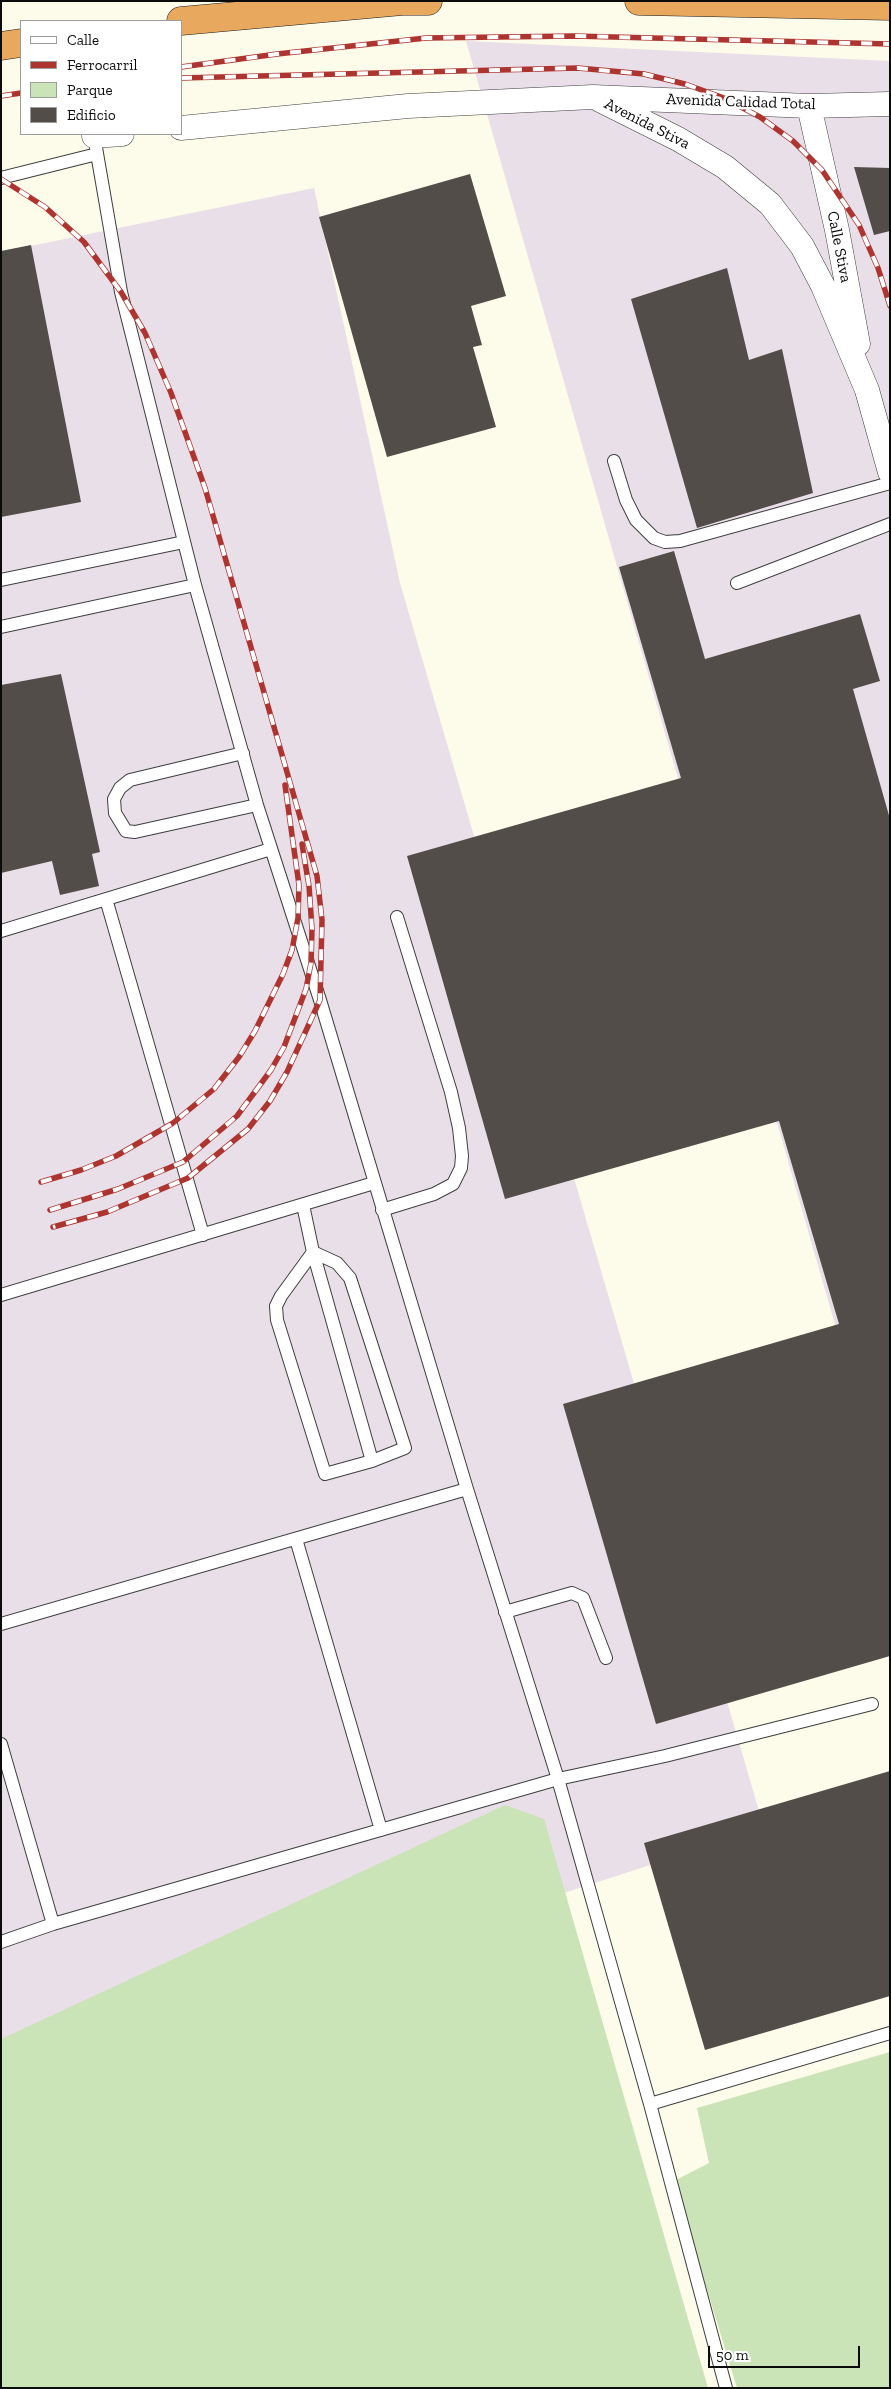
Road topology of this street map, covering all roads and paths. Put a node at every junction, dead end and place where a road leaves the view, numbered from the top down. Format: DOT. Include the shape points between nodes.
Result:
graph roads {
  1 [pos="428,1"];
  2 [pos="639,1"];
  3 [pos="890,6"];
  4 [pos="182,21"];
  5 [pos="20,43"];
  6 [pos="1,46"];
  7 [pos="593,96"];
  8 [pos="890,104"];
  9 [pos="809,106"];
  10 [pos="182,128"];
  11 [pos="118,135"];
  12 [pos="95,141"];
  13 [pos="1,178"];
  14 [pos="867,390"];
  15 [pos="614,461"];
  16 [pos="890,472"];
  17 [pos="890,483"];
  18 [pos="890,524"];
  19 [pos="184,542"];
  20 [pos="1,580"];
  21 [pos="737,583"];
  22 [pos="195,585"];
  23 [pos="1,628"];
  24 [pos="243,753"];
  25 [pos="257,805"];
  26 [pos="271,850"];
  27 [pos="106,899"];
  28 [pos="397,917"];
  29 [pos="1,930"];
  30 [pos="374,1183"];
  31 [pos="303,1205"];
  32 [pos="382,1210"];
  33 [pos="203,1235"];
  34 [pos="313,1252"];
  35 [pos="1,1295"];
  36 [pos="372,1462"];
  37 [pos="467,1489"];
  38 [pos="296,1539"];
  39 [pos="505,1612"];
  40 [pos="1,1624"];
  41 [pos="606,1658"];
  42 [pos="872,1704"];
  43 [pos="1,1744"];
  44 [pos="558,1779"];
  45 [pos="381,1830"];
  46 [pos="53,1924"];
  47 [pos="1,1942"];
  48 [pos="890,2033"];
  49 [pos="650,2104"];
  50 [pos="726,2388"];
  1 -- 4 [label="highway"];
  2 -- 3 [label="highway"];
  5 -- 6 [label="highway"];
  7 -- 9 [label="street, Avenida Calidad Total"];
  7 -- 10 [label="street, Avenida Stiva" via="408,106"];
  7 -- 14 [label="street, Avenida Stiva" via="725,167 770,204 802,246 823,286"];
  8 -- 9 [label="street, Avenida Calidad Total"];
  9 -- 14 [label="street, Calle Stiva"];
  11 -- 12 [label="street"];
  12 -- 13 [label="lane"];
  12 -- 19 [label="lane" via="121,292"];
  14 -- 16 [label="street, Avenida Stiva"];
  15 -- 17 [label="lane" via="636,520 654,538 666,542 680,541"];
  18 -- 21 [label="lane"];
  19 -- 20 [label="lane"];
  19 -- 22 [label="lane"];
  22 -- 23 [label="lane"];
  22 -- 24 [label="lane"];
  24 -- 25 [label="lane"];
  24 -- 25 [label="lane" via="130,780 114,799 115,813 126,830 135,832"];
  25 -- 26 [label="lane"];
  26 -- 27 [label="lane"];
  26 -- 30 [label="lane"];
  27 -- 29 [label="lane"];
  27 -- 33 [label="lane"];
  28 -- 32 [label="lane" via="451,1092 462,1156 461,1168 453,1184 434,1194"];
  30 -- 31 [label="lane"];
  30 -- 32 [label="lane"];
  31 -- 33 [label="lane"];
  31 -- 34 [label="lane"];
  32 -- 37 [label="lane"];
  33 -- 35 [label="lane"];
  34 -- 36 [label="lane"];
  34 -- 36 [label="lane" via="337,1263 350,1278 405,1448"];
  34 -- 36 [label="lane" via="281,1296 276,1306 277,1320 325,1474"];
  37 -- 38 [label="lane"];
  37 -- 39 [label="lane"];
  38 -- 40 [label="lane"];
  38 -- 45 [label="lane"];
  39 -- 41 [label="lane" via="572,1593 583,1598"];
  39 -- 44 [label="lane"];
  42 -- 44 [label="lane"];
  43 -- 46 [label="lane"];
  44 -- 45 [label="lane"];
  44 -- 49 [label="lane"];
  45 -- 46 [label="lane"];
  46 -- 47 [label="lane"];
  48 -- 49 [label="lane"];
  49 -- 50 [label="lane"];
}
